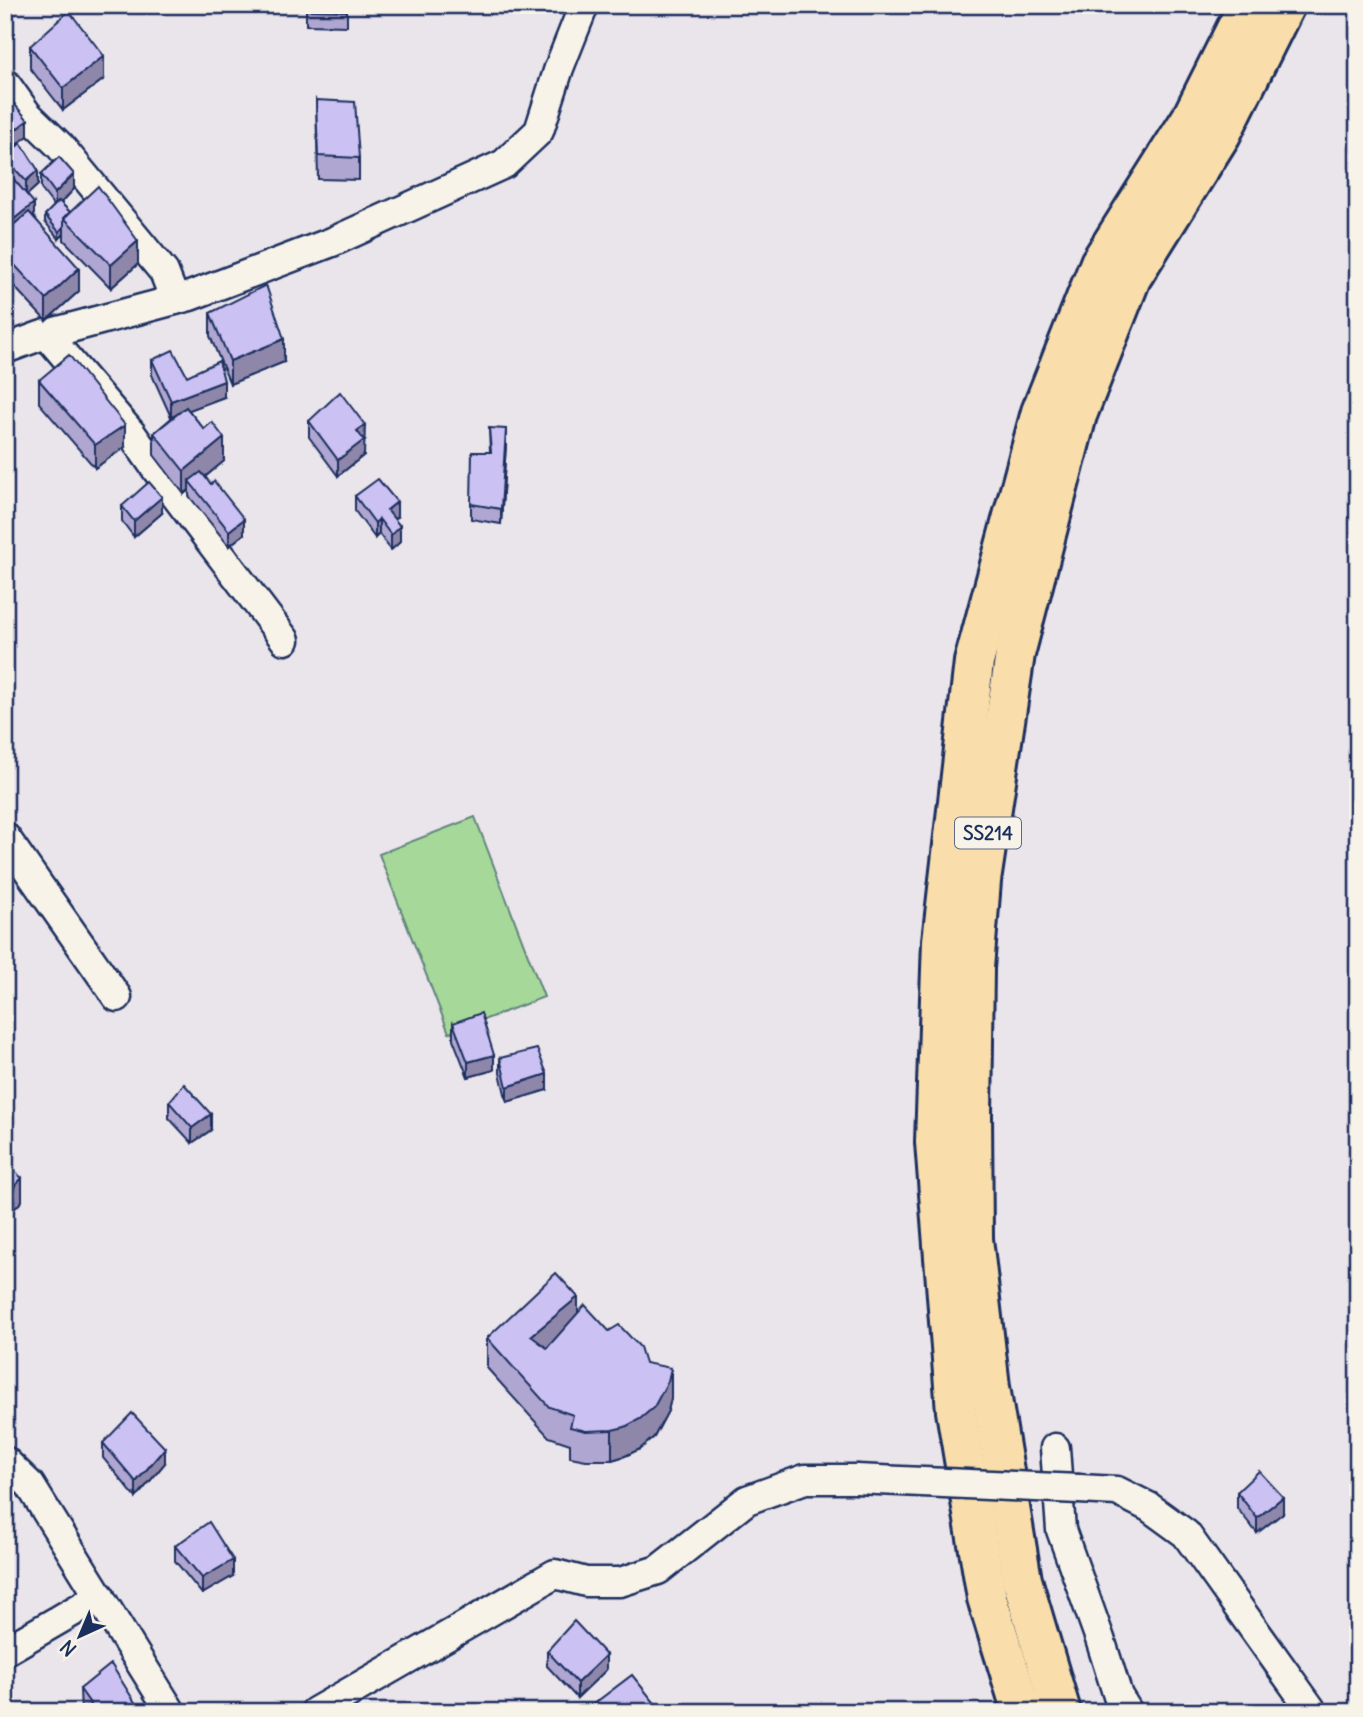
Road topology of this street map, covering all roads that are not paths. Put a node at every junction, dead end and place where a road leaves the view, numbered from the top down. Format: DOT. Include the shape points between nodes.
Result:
graph roads {
  1 [pos="584,5"];
  2 [pos="1248,5"];
  3 [pos="1285,5"];
  4 [pos="5,83"];
  5 [pos="175,300"];
  6 [pos="46,334"];
  7 [pos="5,349"];
  8 [pos="285,640"];
  9 [pos="5,837"];
  10 [pos="117,997"];
  11 [pos="1055,1448"];
  12 [pos="5,1461"];
  13 [pos="100,1596"];
  14 [pos="5,1651"];
  15 [pos="171,1712"];
  16 [pos="315,1712"];
  17 [pos="1022,1712"];
  18 [pos="1061,1712"];
  19 [pos="1128,1712"];
  20 [pos="1313,1712"];
  1 -- 5 [label="street" via="540,131 504,164 332,242"];
  2 -- 17 [label="highway, SS214" via="1191,119 1100,263 1041,412 974,662 942,941 936,1142 956,1411 987,1598"];
  3 -- 18 [label="highway, SS214" via="1221,134 1131,278 1077,415 1015,653 981,881 974,968 974,1239 990,1387 1022,1580"];
  4 -- 5 [label="street" via="164,272"];
  5 -- 6 [label="street"];
  6 -- 7 [label="street"];
  6 -- 8 [label="street" via="131,433"];
  9 -- 10 [label="street"];
  11 -- 19 [label="street" via="1061,1530 1118,1696"];
  12 -- 13 [label="street" via="30,1485"];
  13 -- 14 [label="street"];
  13 -- 15 [label="street"];
  16 -- 20 [label="street, bridge" via="555,1574 586,1583 620,1582 658,1570 747,1500 805,1479 1117,1491 1186,1534"];
}
